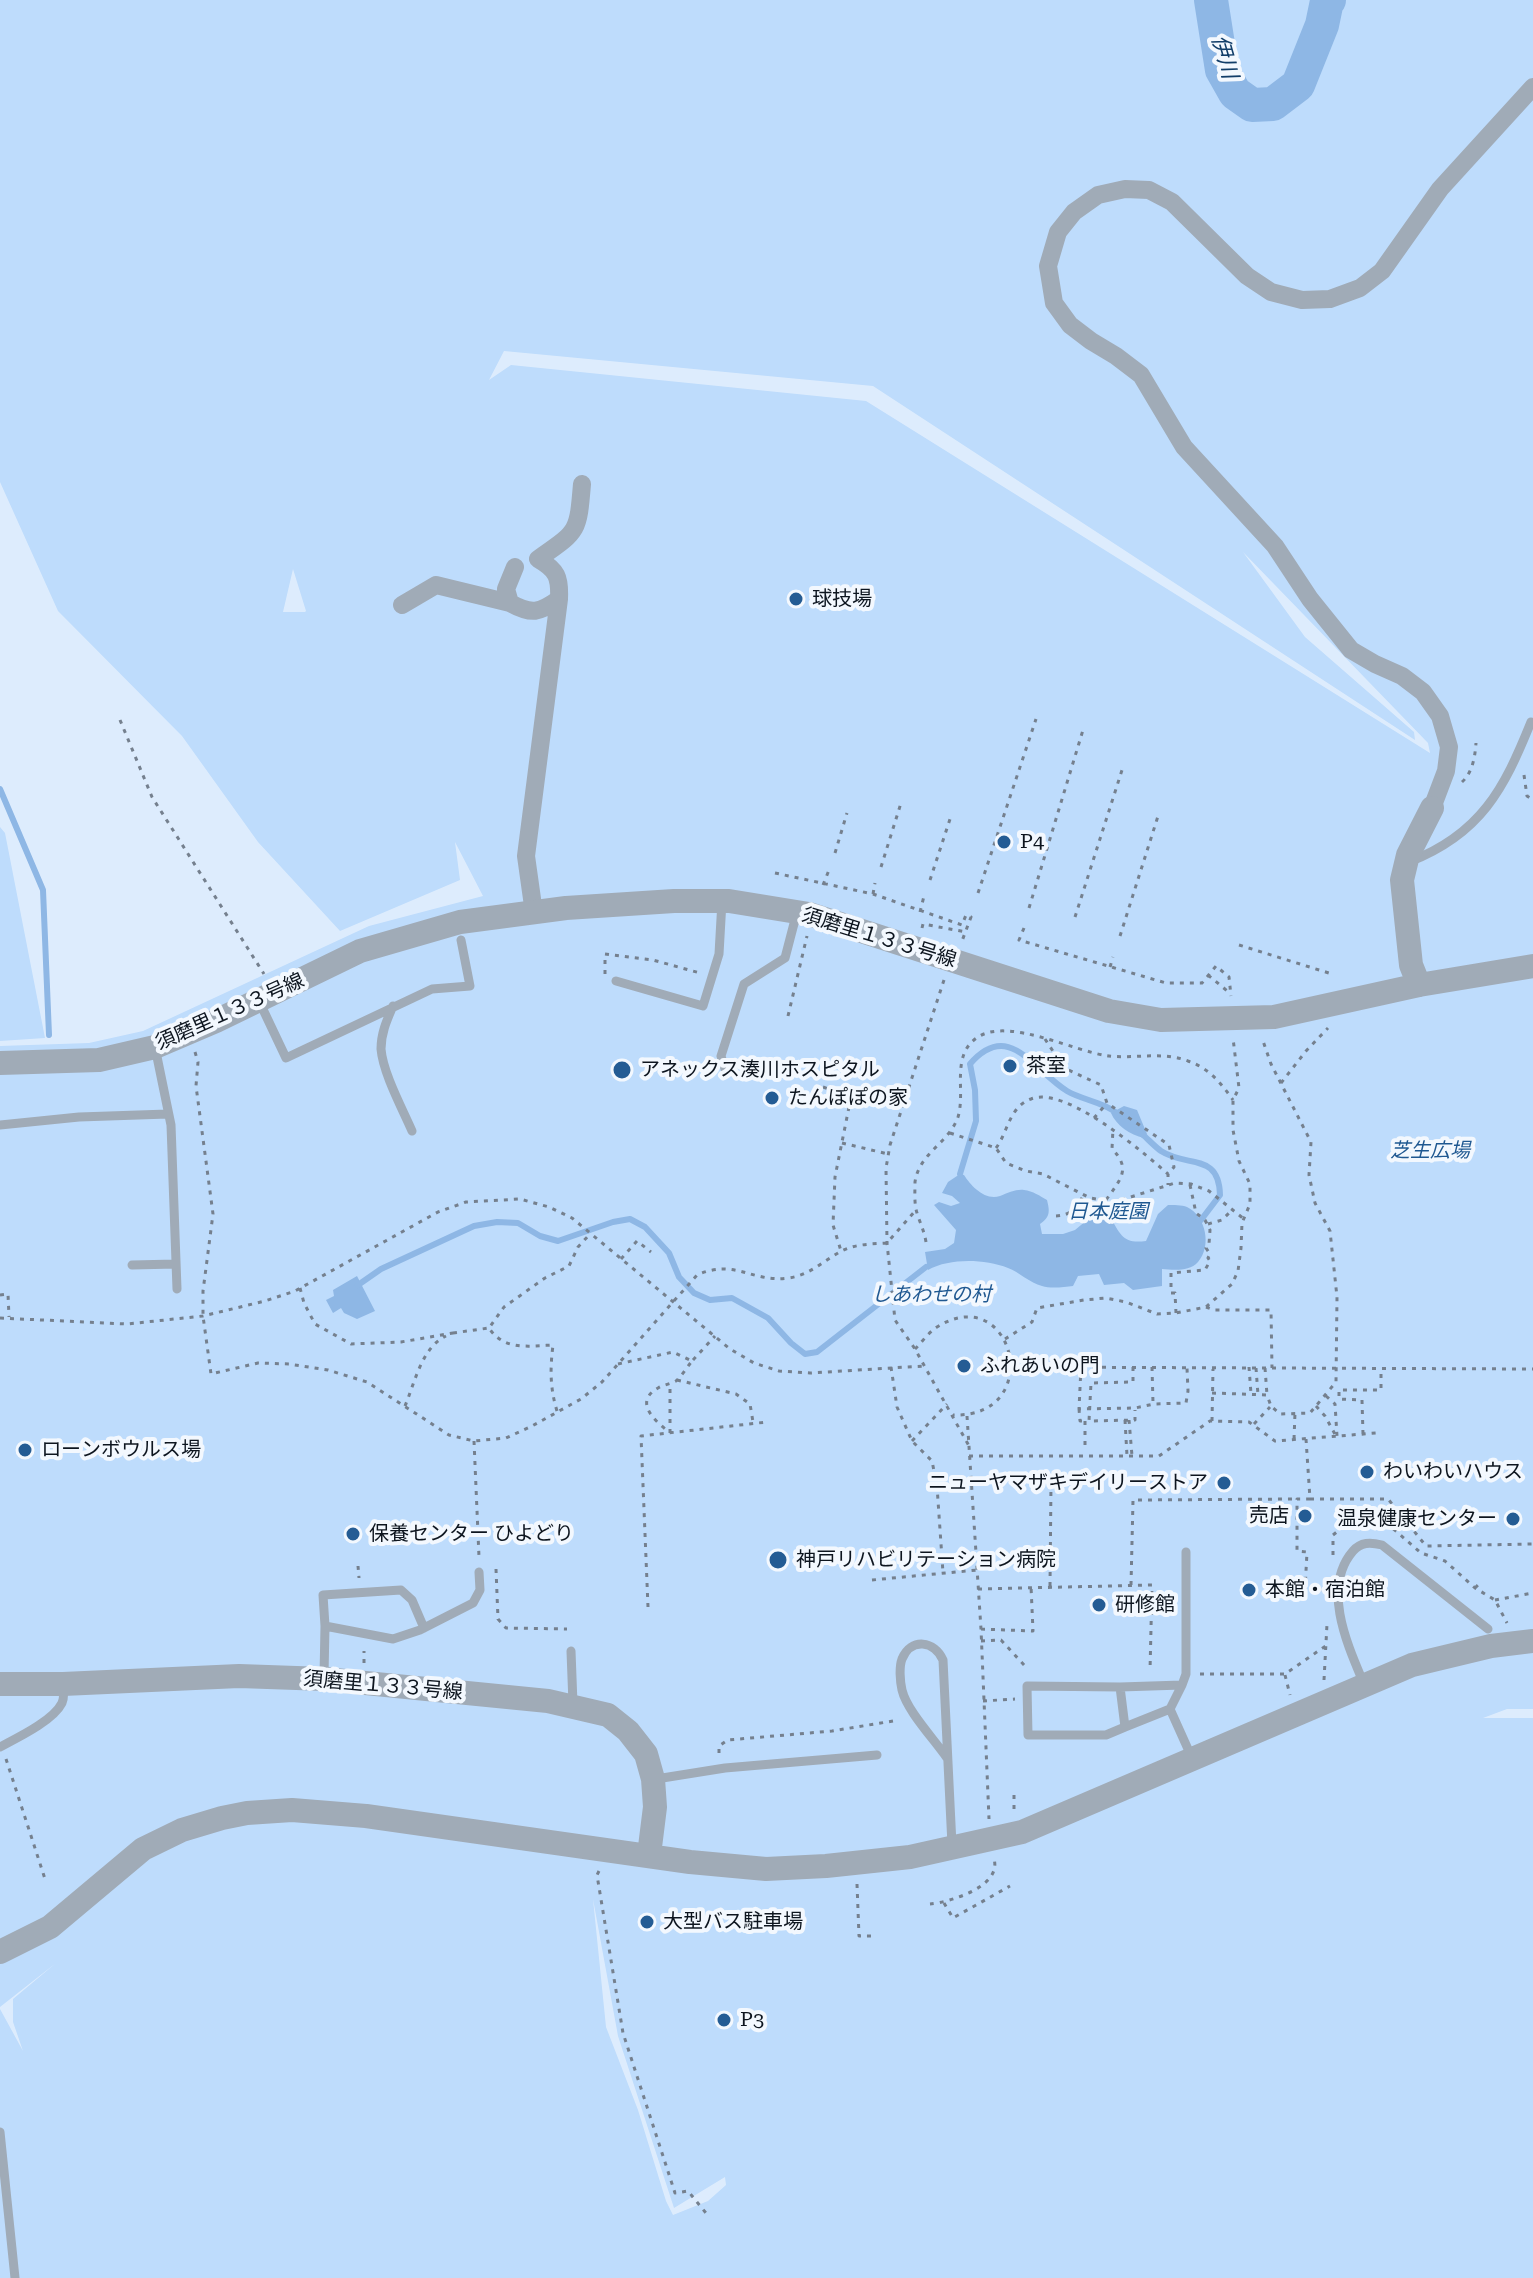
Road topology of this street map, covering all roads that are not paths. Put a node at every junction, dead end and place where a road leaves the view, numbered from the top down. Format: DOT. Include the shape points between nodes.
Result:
graph roads {
  1 [pos="1533,87"];
  2 [pos="582,484"];
  3 [pos="528,561"];
  4 [pos="559,599"];
  5 [pos="510,603"];
  6 [pos="402,605"];
  7 [pos="1531,722"];
  8 [pos="1432,808"];
  9 [pos="1406,863"];
  10 [pos="722,901"];
  11 [pos="797,912"];
  12 [pos="534,913"];
  13 [pos="459,933"];
  14 [pos="1533,966"];
  15 [pos="616,981"];
  16 [pos="1419,985"];
  17 [pos="263,990"];
  18 [pos="393,1006"];
  19 [pos="155,1047"];
  20 [pos="0,1063"];
  21 [pos="736,1074"];
  22 [pos="168,1114"];
  23 [pos="0,1125"];
  24 [pos="412,1131"];
  25 [pos="176,1264"];
  26 [pos="132,1265"];
  27 [pos="177,1289"];
  28 [pos="1186,1552"];
  29 [pos="479,1572"];
  30 [pos="325,1626"];
  31 [pos="424,1628"];
  32 [pos="1488,1629"];
  33 [pos="1533,1641"];
  34 [pos="571,1651"];
  35 [pos="325,1679"];
  36 [pos="0,1684"];
  37 [pos="63,1684"];
  38 [pos="1364,1684"];
  39 [pos="1182,1685"];
  40 [pos="1120,1687"];
  41 [pos="573,1706"];
  42 [pos="1170,1709"];
  43 [pos="1125,1727"];
  44 [pos="2,1749"];
  45 [pos="877,1755"];
  46 [pos="947,1758"];
  47 [pos="1192,1758"];
  48 [pos="653,1779"];
  49 [pos="952,1848"];
  50 [pos="649,1855"];
  51 [pos="0,1952"];
  52 [pos="0,2132"];
  53 [pos="15,2278"];
  1 -- 8 [label="street" via="1440,189 1382,271 1360,288 1330,299 1302,300 1271,292 1247,276 1172,202 1149,190 1098,195 1074,212 1058,232 1048,266 1054,303 1070,325 1141,375 1184,447 1275,546 1351,650 1423,692 1440,716 1449,747"];
  2 -- 3 [label="street" via="579,522 569,537"];
  3 -- 4 [label="street" via="551,566 560,581"];
  3 -- 5 [label="street" via="506,589"];
  4 -- 5 [label="street" via="543,610 526,612"];
  4 -- 12 [label="street" via="526,856"];
  5 -- 6 [label="street" via="436,585"];
  7 -- 9 [label="lane" via="1508,776 1474,824 1430,854"];
  8 -- 9 [label="street"];
  9 -- 16 [label="street" via="1402,880 1411,965"];
  10 -- 11 [label="street, 須磨里１３３号線"];
  10 -- 12 [label="street, 須磨里１３３号線"];
  10 -- 15 [label="lane" via="719,954 703,1006"];
  11 -- 16 [label="street, 須磨里１３３号線" via="1109,1011 1161,1020 1274,1017"];
  11 -- 21 [label="lane" via="785,958 744,984 721,1056 725,1069"];
  12 -- 13 [label="street, 須磨里１３３号線"];
  13 -- 17 [label="street, 須磨里１３３号線" via="360,951"];
  13 -- 18 [label="lane" via="470,986 432,989"];
  14 -- 16 [label="street, 須磨里１３３号線"];
  17 -- 18 [label="lane" via="286,1058"];
  17 -- 19 [label="street, 須磨里１３３号線"];
  18 -- 24 [label="lane" via="381,1050"];
  19 -- 20 [label="street, 須磨里１３３号線" via="99,1060"];
  19 -- 22 [label="lane"];
  22 -- 23 [label="lane"];
  22 -- 25 [label="lane"];
  25 -- 26 [label="lane"];
  25 -- 27 [label="lane"];
  28 -- 39 [label="lane"];
  29 -- 31 [label="lane" via="480,1590 473,1603"];
  30 -- 31 [label="lane" via="393,1639"];
  30 -- 31 [label="lane" via="323,1595 401,1590 412,1600"];
  30 -- 35 [label="lane"];
  32 -- 38 [label="lane" via="1382,1545 1365,1543 1343,1563 1337,1604"];
  33 -- 38 [label="street" via="1426,1661"];
  34 -- 41 [label="lane"];
  35 -- 37 [label="street, 須磨里１３３号線" via="239,1676"];
  35 -- 41 [label="street, 須磨里１３３号線"];
  36 -- 37 [label="street, 須磨里１３３号線"];
  37 -- 44 [label="lane" via="60,1707"];
  38 -- 47 [label="street"];
  39 -- 40 [label="lane"];
  39 -- 42 [label="lane"];
  40 -- 43 [label="lane"];
  40 -- 43 [label="lane" via="1027,1686 1028,1735 1106,1735"];
  41 -- 48 [label="street, 須磨里１３３号線" via="608,1715 628,1731 646,1754"];
  42 -- 43 [label="lane"];
  42 -- 47 [label="lane"];
  45 -- 48 [label="lane"];
  46 -- 46 [label="lane" via="902,1690 900,1663 914,1646 929,1645 943,1660"];
  46 -- 49 [label="lane"];
  47 -- 49 [label="street" via="1022,1832"];
  48 -- 50 [label="street, 須磨里１３３号線"];
  49 -- 50 [label="street" via="870,1862 766,1869"];
  50 -- 51 [label="street" via="366,1816 292,1810 247,1813 182,1830 143,1849 50,1927"];
  52 -- 53 [label="lane"];
}
